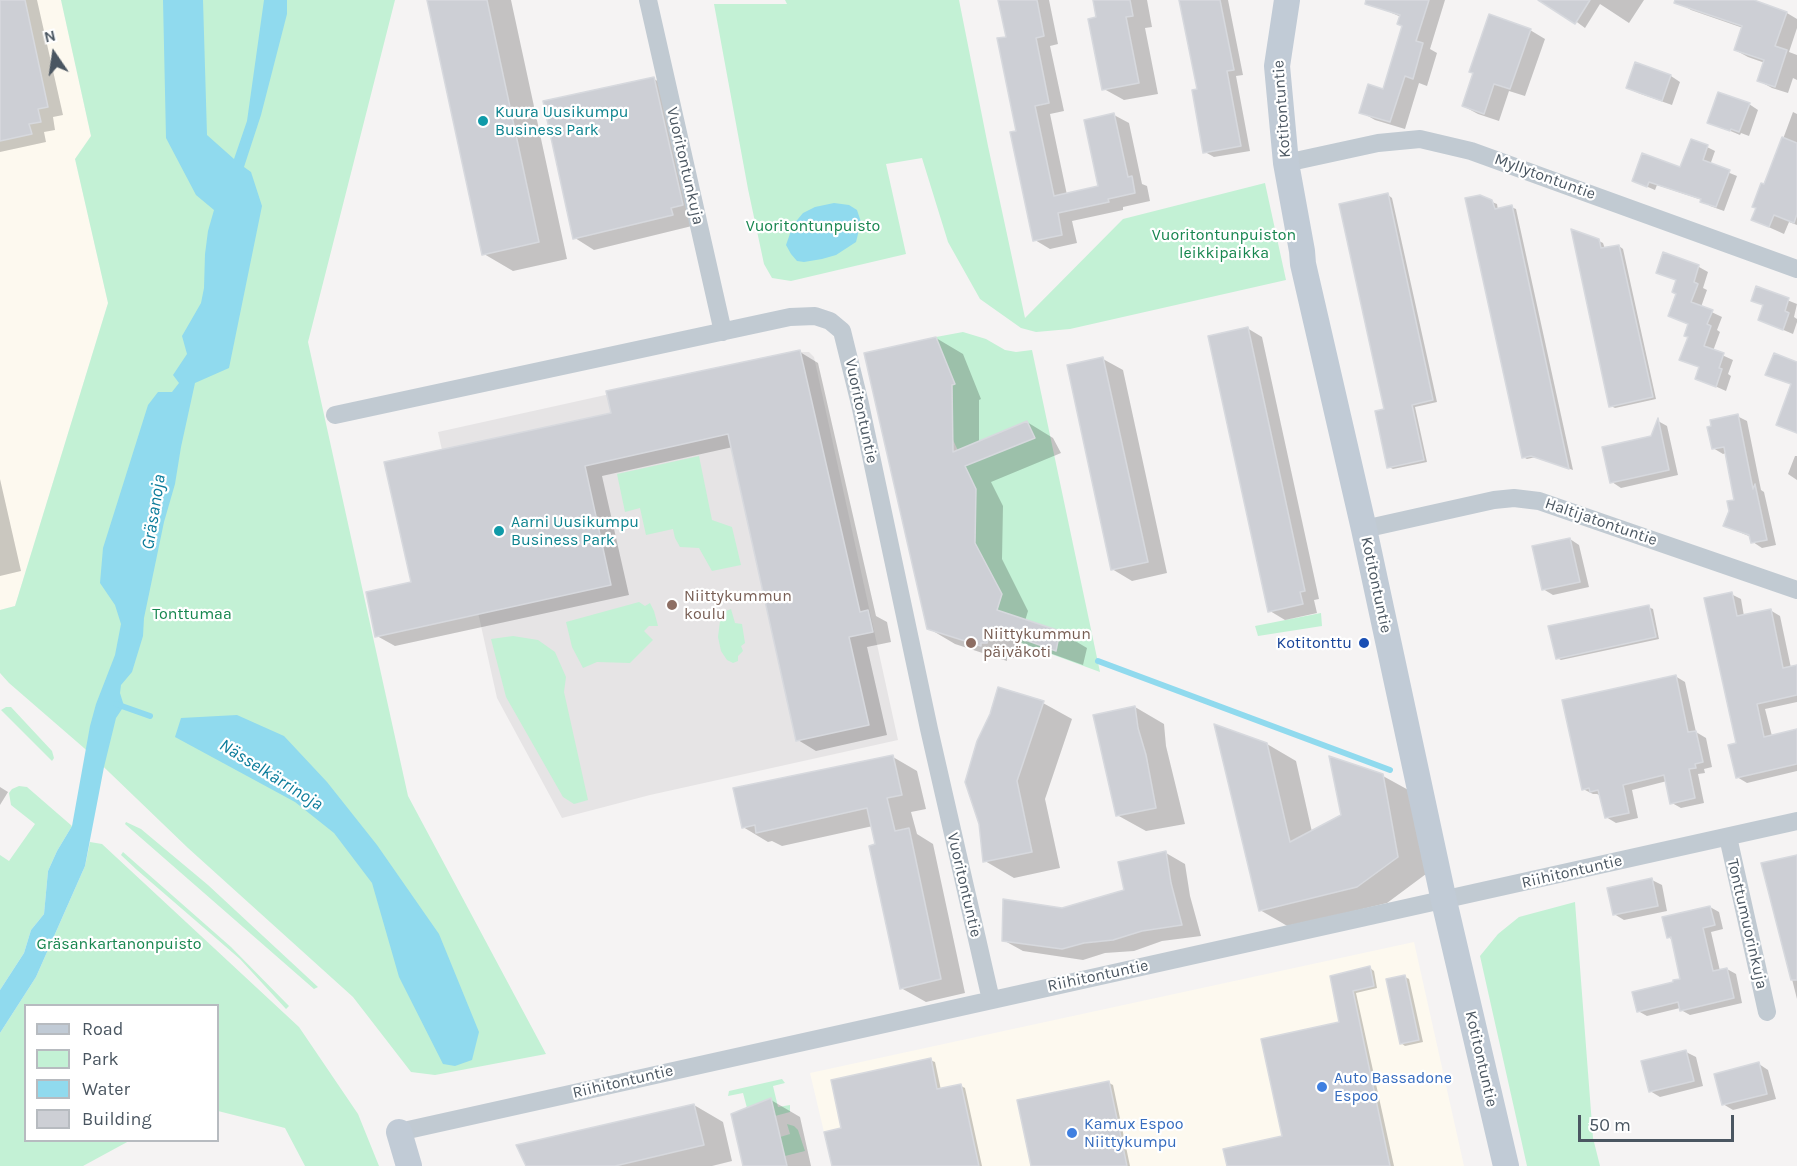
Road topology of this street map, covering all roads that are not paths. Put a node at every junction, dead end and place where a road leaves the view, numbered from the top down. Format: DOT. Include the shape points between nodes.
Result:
graph roads {
  1 [pos="648,0"];
  2 [pos="1287,0"];
  3 [pos="1286,163"];
  4 [pos="1797,269"];
  5 [pos="723,332"];
  6 [pos="335,415"];
  7 [pos="1364,529"];
  8 [pos="1797,590"];
  9 [pos="1797,821"];
  10 [pos="1728,837"];
  11 [pos="1444,901"];
  12 [pos="991,1000"];
  13 [pos="1767,1012"];
  14 [pos="399,1132"];
  15 [pos="408,1166"];
  16 [pos="1506,1166"];
  1 -- 5 [label="street, Vuoritontunkuja"];
  2 -- 3 [label="street, Kotitontuntie" via="1277,66"];
  3 -- 4 [label="street, Myllytontuntie" via="1378,143 1420,139 1482,154"];
  3 -- 7 [label="street, Kotitontuntie" via="1303,264"];
  5 -- 6 [label="street, Vuoritontuntie"];
  5 -- 12 [label="street, Vuoritontuntie" via="790,317 815,316 842,331"];
  7 -- 8 [label="street, Haltijatontuntie" via="1494,500 1539,501"];
  7 -- 11 [label="street, Kotitontuntie"];
  9 -- 10 [label="street, Riihitontuntie"];
  10 -- 11 [label="street, Riihitontuntie"];
  10 -- 13 [label="street, Tonttumuorinkuja"];
  11 -- 12 [label="street, Riihitontuntie"];
  11 -- 16 [label="street, Kotitontuntie"];
  12 -- 14 [label="street, Riihitontuntie"];
  14 -- 15 [label="street"];
}
